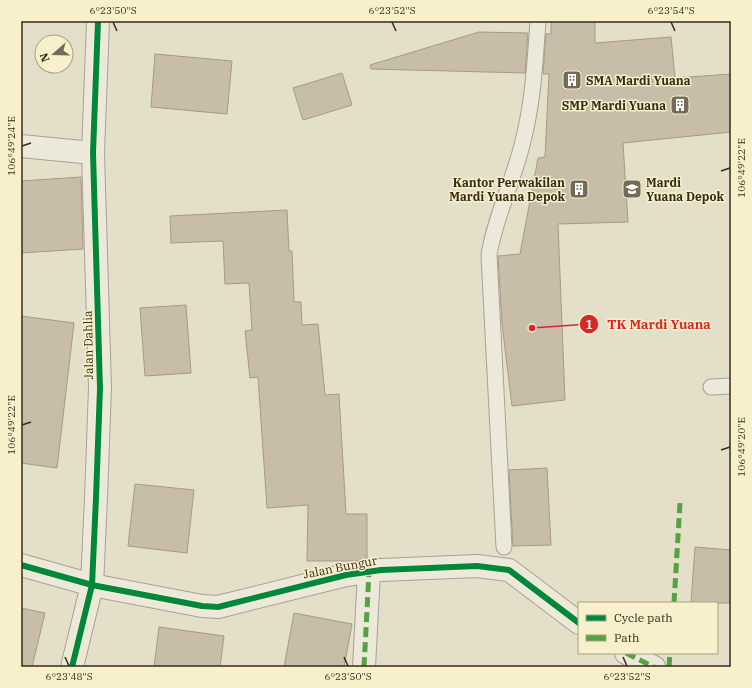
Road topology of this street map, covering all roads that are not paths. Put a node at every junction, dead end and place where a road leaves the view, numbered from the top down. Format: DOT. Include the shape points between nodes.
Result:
graph roads {
  1 [pos="98,21"];
  2 [pos="538,21"];
  3 [pos="21,146"];
  4 [pos="93,153"];
  5 [pos="731,386"];
  6 [pos="711,387"];
  7 [pos="504,547"];
  8 [pos="21,566"];
  9 [pos="369,572"];
  10 [pos="92,586"];
  11 [pos="578,622"];
  12 [pos="628,654"];
  13 [pos="72,667"];
  14 [pos="364,667"];
  15 [pos="654,667"];
  1 -- 4 [label="street, Jalan Dahlia"];
  2 -- 7 [label="lane" via="532,98 522,145 498,217 489,255"];
  3 -- 4 [label="street"];
  4 -- 10 [label="street, Jalan Dahlia" via="100,388"];
  5 -- 6 [label="lane"];
  8 -- 10 [label="street, Jalan Bungur"];
  9 -- 10 [label="street, Jalan Bungur" via="346,575 218,607"];
  9 -- 11 [label="street, Jalan Bungur" via="477,566 509,570"];
  9 -- 14 [label="street"];
  10 -- 13 [label="street, Jalan Dahlia"];
  12 -- 15 [label="street"];
}
